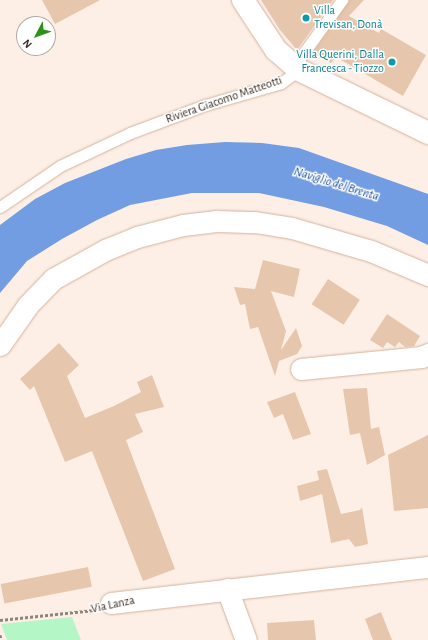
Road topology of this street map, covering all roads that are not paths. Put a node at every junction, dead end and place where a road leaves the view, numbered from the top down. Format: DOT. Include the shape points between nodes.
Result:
graph roads {
  1 [pos="243,0"];
  2 [pos="342,0"];
  3 [pos="297,68"];
  4 [pos="428,133"];
  5 [pos="0,207"];
  6 [pos="428,275"];
  7 [pos="0,346"];
  8 [pos="428,354"];
  9 [pos="301,369"];
  10 [pos="428,567"];
  11 [pos="226,589"];
  12 [pos="111,603"];
  13 [pos="246,640"];
  1 -- 3 [label="street" via="276,50"];
  2 -- 3 [label="lane, Riviera Giacomo Matteotti"];
  3 -- 4 [label="street"];
  3 -- 5 [label="lane, Riviera Giacomo Matteotti" via="281,83 205,105 130,133 60,166"];
  6 -- 7 [label="street" via="371,251 292,228 218,221 183,225 137,237 112,247 53,279 28,305"];
  8 -- 9 [label="street" via="420,357"];
  10 -- 11 [label="street, Via Lanza"];
  11 -- 12 [label="street, Via Lanza"];
  11 -- 13 [label="street"];
}
